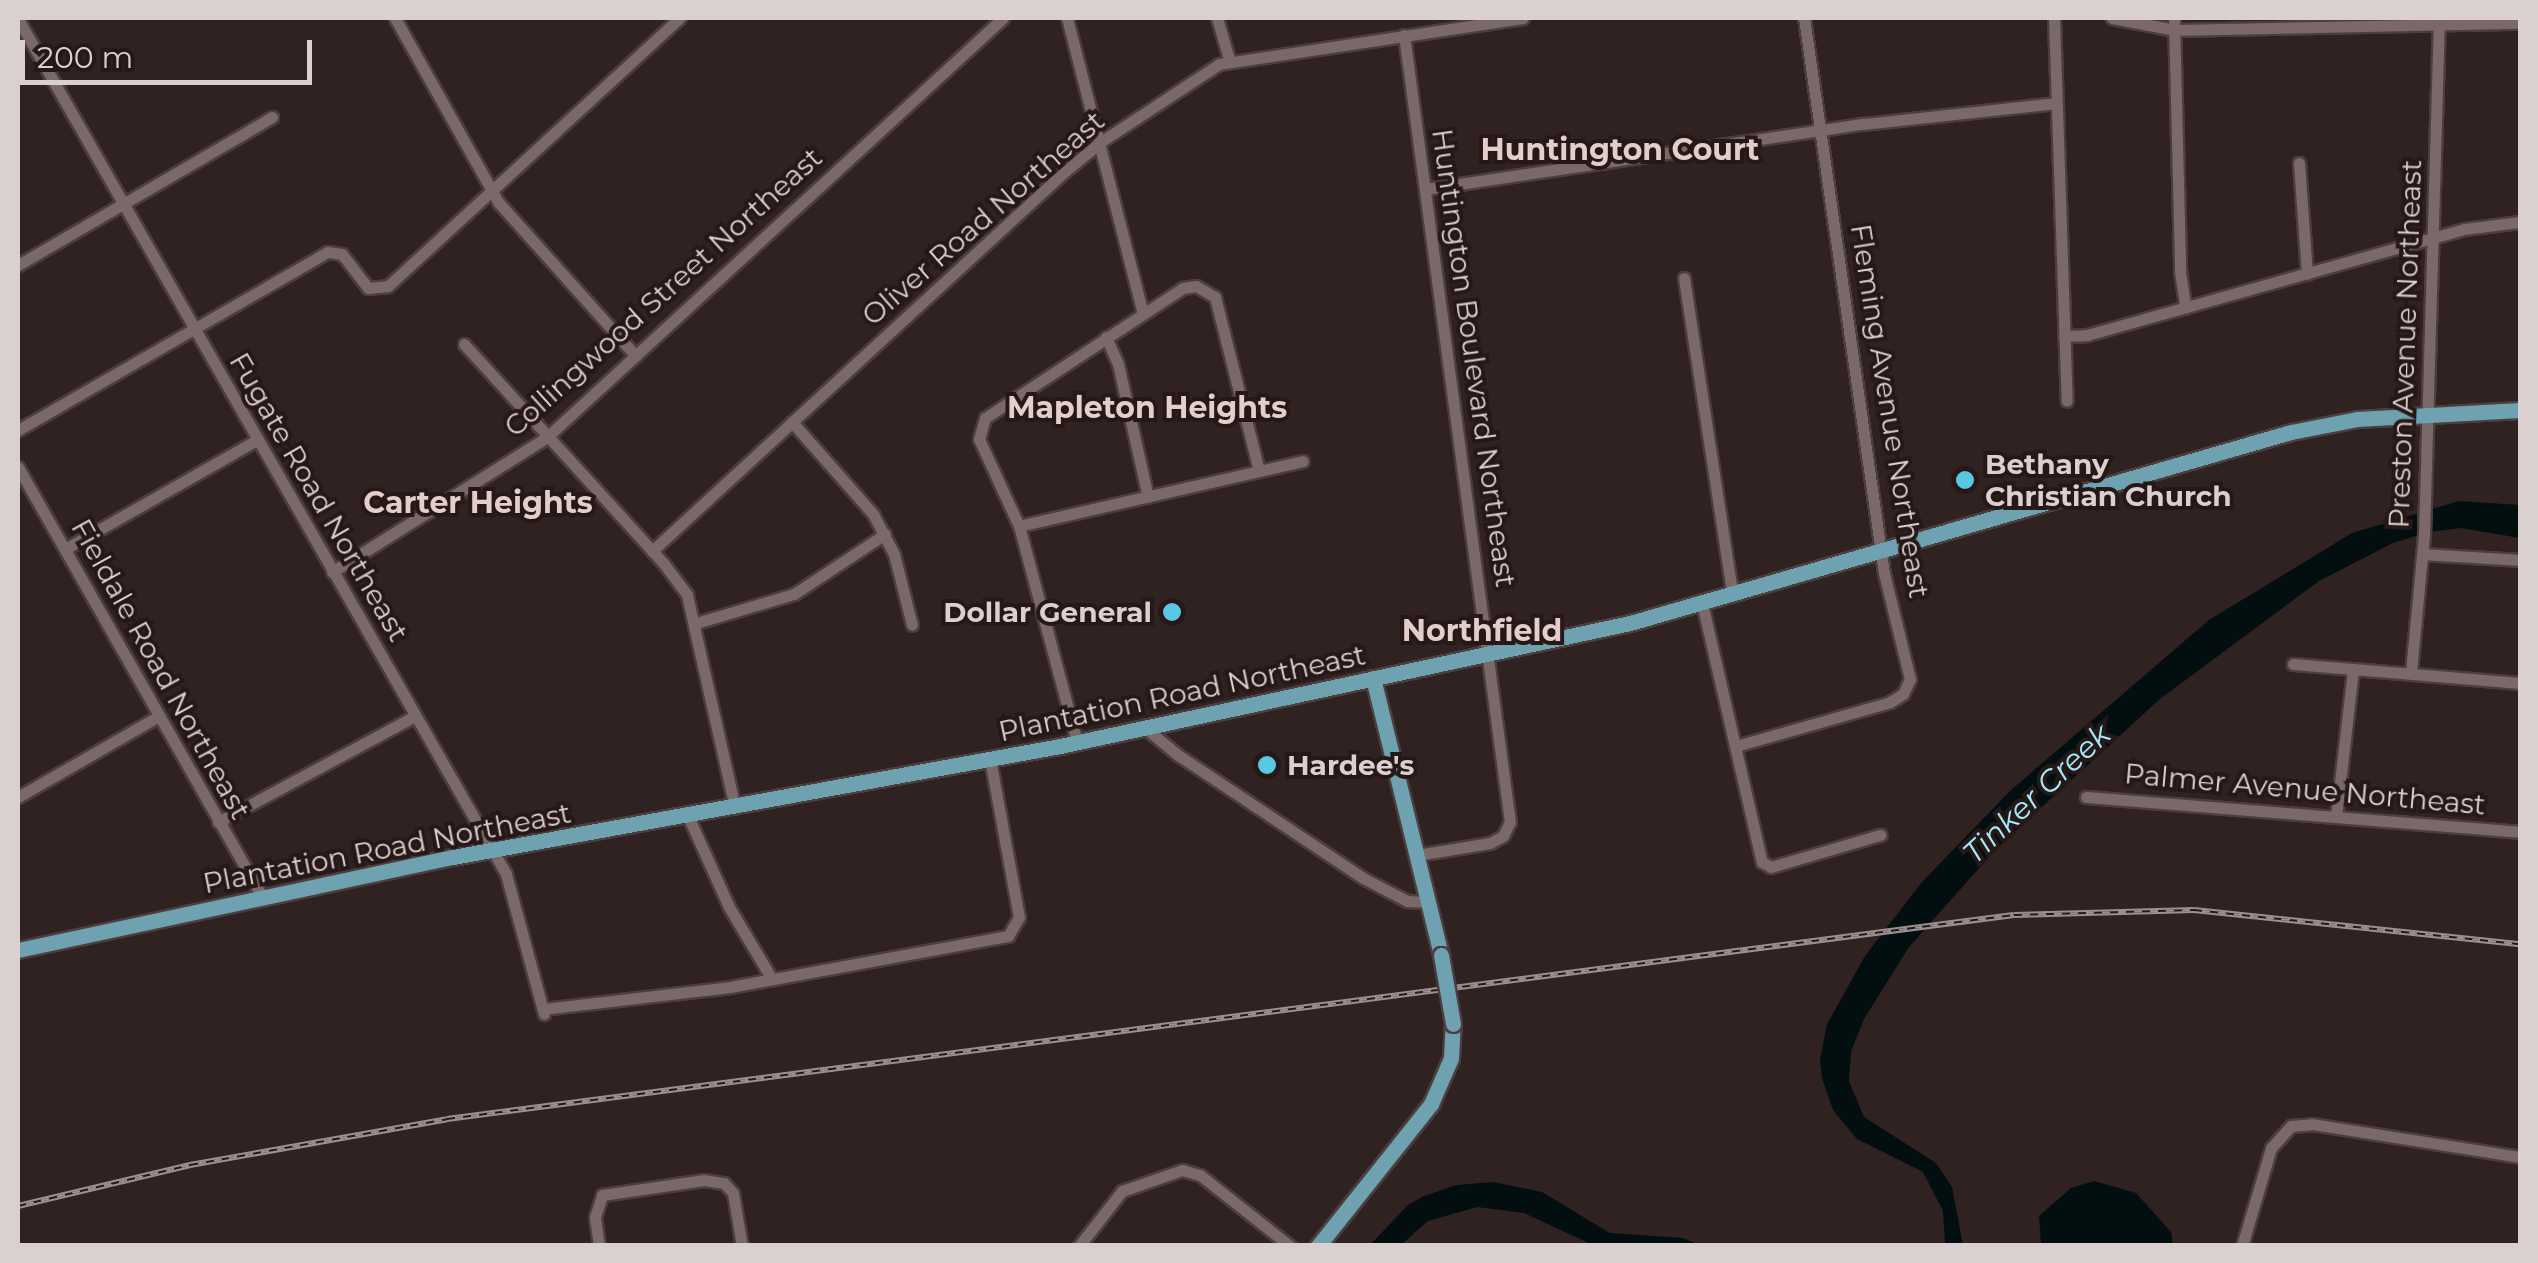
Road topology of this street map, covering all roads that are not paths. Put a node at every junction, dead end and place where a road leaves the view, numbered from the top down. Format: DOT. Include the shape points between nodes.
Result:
graph roads {
  1 [pos="395,18"];
  2 [pos="678,18"];
  3 [pos="1003,18"];
  4 [pos="1067,18"];
  5 [pos="1217,18"];
  6 [pos="1524,18"];
  7 [pos="1804,18"];
  8 [pos="2054,18"];
  9 [pos="2112,18"];
  10 [pos="18,19"];
  11 [pos="2439,22"];
  12 [pos="2295,23"];
  13 [pos="2520,23"];
  14 [pos="2174,24"];
  15 [pos="1404,34"];
  16 [pos="1229,60"];
  17 [pos="2056,103"];
  18 [pos="272,117"];
  19 [pos="1822,131"];
  20 [pos="1098,144"];
  21 [pos="2299,163"];
  22 [pos="1426,189"];
  23 [pos="491,190"];
  24 [pos="123,204"];
  25 [pos="2520,222"];
  26 [pos="2432,240"];
  27 [pos="18,266"];
  28 [pos="2307,274"];
  29 [pos="1684,278"];
  30 [pos="2186,308"];
  31 [pos="1143,314"];
  32 [pos="195,328"];
  33 [pos="2064,336"];
  34 [pos="1106,337"];
  35 [pos="464,344"];
  36 [pos="636,356"];
  37 [pos="2067,401"];
  38 [pos="2520,410"];
  39 [pos="2428,416"];
  40 [pos="792,422"];
  41 [pos="18,430"];
  42 [pos="548,437"];
  43 [pos="258,440"];
  44 [pos="1304,461"];
  45 [pos="18,467"];
  46 [pos="1259,471"];
  47 [pos="1148,497"];
  48 [pos="1019,526"];
  49 [pos="885,534"];
  50 [pos="65,549"];
  51 [pos="1882,549"];
  52 [pos="652,550"];
  53 [pos="2423,554"];
  54 [pos="2520,560"];
  55 [pos="332,572"];
  56 [pos="1732,593"];
  57 [pos="1702,602"];
  58 [pos="696,623"];
  59 [pos="912,625"];
  60 [pos="1491,653"];
  61 [pos="2293,664"];
  62 [pos="2352,670"];
  63 [pos="2411,672"];
  64 [pos="1372,678"];
  65 [pos="2520,683"];
  66 [pos="160,716"];
  67 [pos="414,716"];
  68 [pos="1144,727"];
  69 [pos="1077,742"];
  70 [pos="1736,746"];
  71 [pos="990,758"];
  72 [pos="2086,797"];
  73 [pos="18,798"];
  74 [pos="735,808"];
  75 [pos="688,816"];
  76 [pos="2336,817"];
  77 [pos="218,822"];
  78 [pos="2520,832"];
  79 [pos="1880,835"];
  80 [pos="493,850"];
  81 [pos="1417,855"];
  82 [pos="262,896"];
  83 [pos="1428,902"];
  84 [pos="18,950"];
  85 [pos="772,979"];
  86 [pos="2520,1157"];
  87 [pos="599,1246"];
  88 [pos="742,1246"];
  89 [pos="1079,1246"];
  90 [pos="1290,1246"];
  91 [pos="1318,1246"];
  92 [pos="2242,1246"];
  1 -- 23 [label="street"];
  2 -- 23 [label="street"];
  3 -- 36 [label="street, Collingwood Street Northeast"];
  4 -- 20 [label="street"];
  5 -- 16 [label="street"];
  6 -- 15 [label="street, Oliver Road Northeast"];
  7 -- 19 [label="street, Fleming Avenue Northeast"];
  8 -- 17 [label="street"];
  9 -- 14 [label="street"];
  10 -- 24 [label="street, Fugate Road Northeast"];
  11 -- 12 [label="street"];
  11 -- 13 [label="street"];
  11 -- 26 [label="street, Preston Avenue Northeast"];
  12 -- 14 [label="street"];
  14 -- 30 [label="street"];
  15 -- 16 [label="street, Oliver Road Northeast"];
  15 -- 22 [label="street, Huntington Boulevard Northeast"];
  16 -- 20 [label="street, Oliver Road Northeast"];
  17 -- 19 [label="street"];
  17 -- 33 [label="street"];
  18 -- 24 [label="street"];
  19 -- 22 [label="street"];
  19 -- 51 [label="street, Fleming Avenue Northeast"];
  20 -- 31 [label="street"];
  20 -- 40 [label="street, Oliver Road Northeast"];
  21 -- 28 [label="street"];
  22 -- 60 [label="street, Huntington Boulevard Northeast"];
  23 -- 32 [label="street" via="388,286 374,290 363,284 342,254 331,250"];
  23 -- 36 [label="street"];
  24 -- 27 [label="street"];
  24 -- 32 [label="street, Fugate Road Northeast"];
  25 -- 26 [label="street"];
  26 -- 28 [label="street"];
  26 -- 39 [label="street, Preston Avenue Northeast"];
  28 -- 30 [label="street"];
  29 -- 56 [label="street"];
  30 -- 33 [label="street"];
  31 -- 34 [label="street"];
  31 -- 46 [label="street" via="1183,288 1204,288 1215,297"];
  32 -- 41 [label="street"];
  32 -- 43 [label="street, Fugate Road Northeast"];
  33 -- 37 [label="street"];
  34 -- 47 [label="street"];
  34 -- 48 [label="street" via="981,425 982,446"];
  35 -- 42 [label="street"];
  36 -- 42 [label="street, Collingwood Street Northeast"];
  38 -- 39 [label="main road, Plantation Road Northeast"];
  39 -- 51 [label="main road, Plantation Road Northeast" via="2358,419 2263,438"];
  39 -- 53 [label="street, Preston Avenue Northeast"];
  40 -- 49 [label="street"];
  40 -- 52 [label="street, Oliver Road Northeast"];
  42 -- 52 [label="street"];
  42 -- 55 [label="street, Collingwood Street Northeast"];
  43 -- 50 [label="street"];
  43 -- 55 [label="street, Fugate Road Northeast"];
  44 -- 46 [label="street"];
  45 -- 50 [label="street, Fieldale Road Northeast"];
  46 -- 47 [label="street"];
  47 -- 48 [label="street"];
  48 -- 69 [label="street"];
  49 -- 58 [label="street" via="794,594"];
  49 -- 59 [label="street"];
  50 -- 66 [label="street, Fieldale Road Northeast"];
  51 -- 56 [label="main road, Plantation Road Northeast"];
  51 -- 70 [label="street, Fleming Avenue Northeast" via="1911,670 1902,694"];
  52 -- 58 [label="street" via="687,595"];
  53 -- 54 [label="street"];
  53 -- 63 [label="street, Preston Avenue Northeast"];
  55 -- 67 [label="street, Fugate Road Northeast"];
  56 -- 57 [label="main road, Plantation Road Northeast"];
  57 -- 60 [label="main road, Plantation Road Northeast"];
  57 -- 70 [label="street"];
  58 -- 74 [label="street"];
  60 -- 64 [label="main road, Plantation Road Northeast"];
  60 -- 81 [label="street, Huntington Boulevard Northeast" via="1508,829 1490,843"];
  61 -- 62 [label="street"];
  62 -- 63 [label="street"];
  62 -- 76 [label="street"];
  63 -- 65 [label="street"];
  64 -- 68 [label="main road, Plantation Road Northeast"];
  64 -- 81 [label="main road"];
  66 -- 73 [label="street"];
  66 -- 77 [label="street, Fieldale Road Northeast"];
  67 -- 77 [label="street"];
  67 -- 80 [label="street, Fugate Road Northeast"];
  68 -- 69 [label="main road, Plantation Road Northeast"];
  68 -- 83 [label="street" via="1363,878 1407,901"];
  69 -- 71 [label="main road, Plantation Road Northeast"];
  70 -- 79 [label="street" via="1757,856 1768,866"];
  71 -- 74 [label="main road, Plantation Road Northeast"];
  71 -- 85 [label="street" via="1018,925 1002,938"];
  72 -- 76 [label="street, Palmer Avenue Northeast"];
  74 -- 75 [label="main road, Plantation Road Northeast"];
  75 -- 80 [label="main road, Plantation Road Northeast"];
  75 -- 85 [label="street" via="729,907"];
  76 -- 78 [label="street, Palmer Avenue Northeast"];
  77 -- 82 [label="street, Fieldale Road Northeast"];
  80 -- 82 [label="main road, Plantation Road Northeast"];
  80 -- 85 [label="street, Fugate Road Northeast" via="518,909 544,1011"];
  81 -- 83 [label="main road"];
  82 -- 84 [label="main road, Plantation Road Northeast"];
  83 -- 91 [label="main road, bridge" via="1452,1024 1450,1058 1431,1104"];
  86 -- 92 [label="street" via="2291,1126 2277,1137"];
  87 -- 88 [label="street" via="594,1217 607,1193 704,1180 724,1183 734,1193"];
  89 -- 90 [label="street" via="1132,1184 1182,1170 1212,1184"];
}
